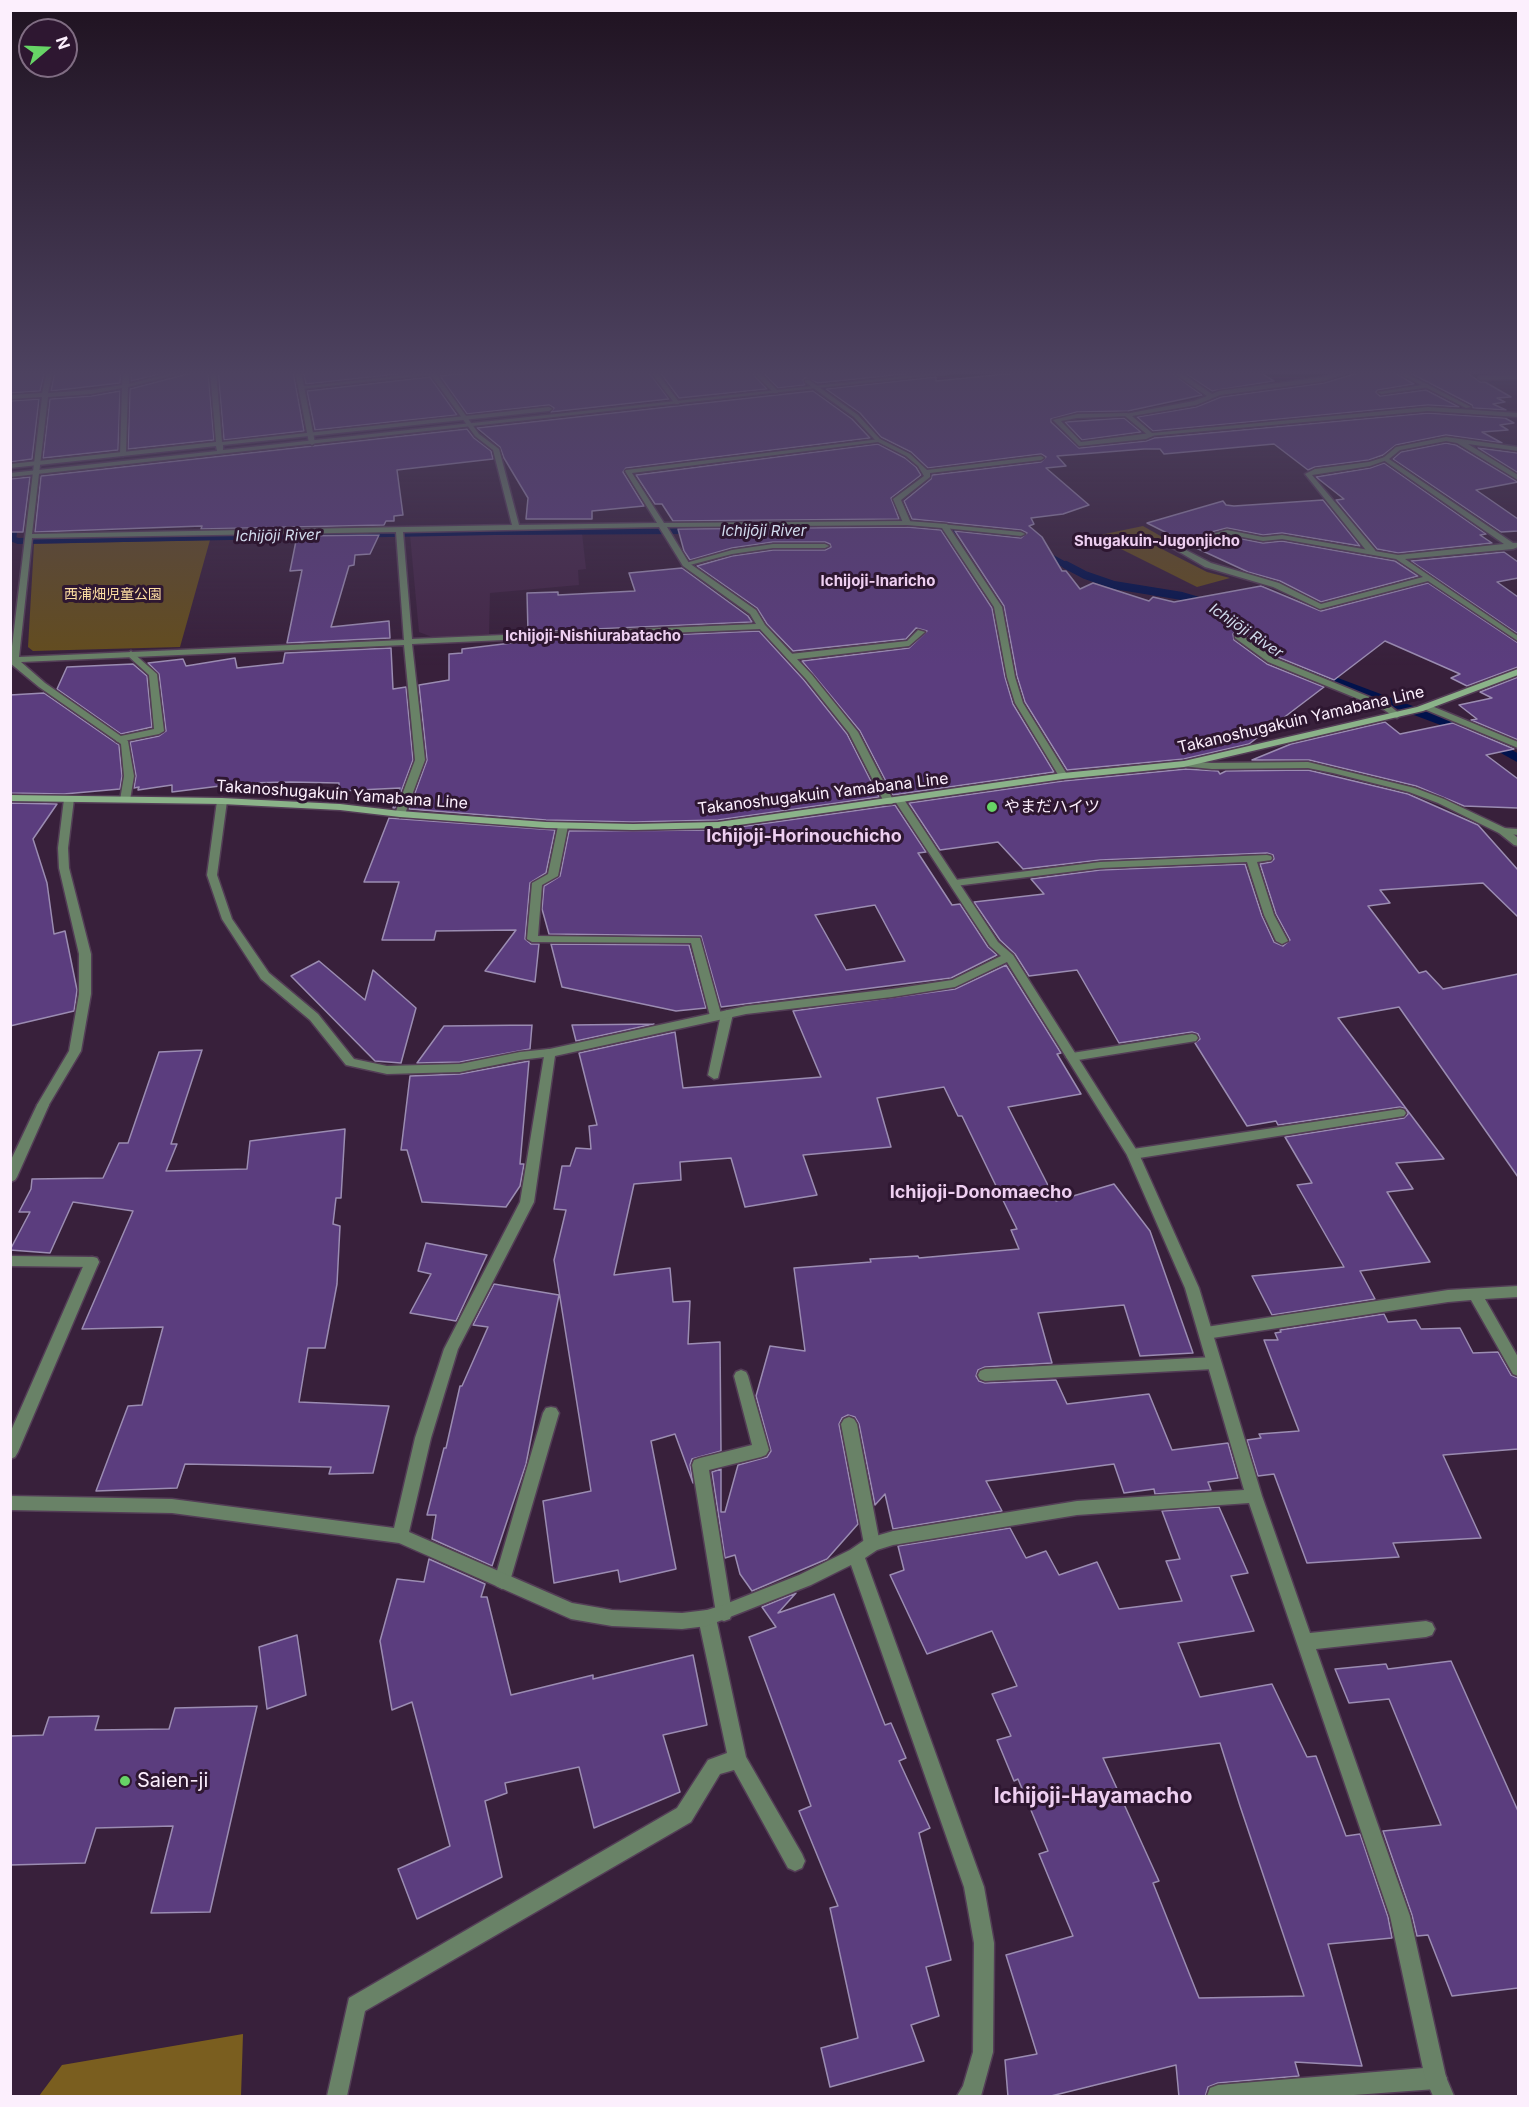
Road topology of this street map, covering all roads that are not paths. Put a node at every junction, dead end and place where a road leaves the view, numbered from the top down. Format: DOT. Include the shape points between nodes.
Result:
graph roads {
  1 [pos="36,469"];
  2 [pos="70,469"];
  3 [pos="501,469"];
  4 [pos="641,469"];
  5 [pos="922,469"];
  6 [pos="947,469"];
  7 [pos="1328,469"];
  8 [pos="1400,469"];
  9 [pos="1504,469"];
  10 [pos="925,472"];
  11 [pos="36,473"];
  12 [pos="10,475"];
  13 [pos="1518,478"];
  14 [pos="907,523"];
  15 [pos="660,525"];
  16 [pos="944,526"];
  17 [pos="516,527"];
  18 [pos="399,529"];
  19 [pos="1021,534"];
  20 [pos="28,536"];
  21 [pos="1514,545"];
  22 [pos="825,546"];
  23 [pos="1518,551"];
  24 [pos="1372,552"];
  25 [pos="1398,557"];
  26 [pos="686,564"];
  27 [pos="1426,579"];
  28 [pos="762,626"];
  29 [pos="921,632"];
  30 [pos="1238,636"];
  31 [pos="1518,639"];
  32 [pos="408,642"];
  33 [pos="131,654"];
  34 [pos="790,657"];
  35 [pos="12,660"];
  36 [pos="1518,672"];
  37 [pos="1424,708"];
  38 [pos="1400,714"];
  39 [pos="119,739"];
  40 [pos="1518,745"];
  41 [pos="1184,764"];
  42 [pos="1063,776"];
  43 [pos="10,798"];
  44 [pos="69,799"];
  45 [pos="125,800"];
  46 [pos="222,801"];
  47 [pos="895,801"];
  48 [pos="399,814"];
  49 [pos="563,826"];
  50 [pos="1503,831"];
  51 [pos="1518,832"];
  52 [pos="1518,843"];
  53 [pos="1267,858"];
  54 [pos="1251,859"];
  55 [pos="955,883"];
  56 [pos="1282,941"];
  57 [pos="1009,957"];
  58 [pos="721,1015"];
  59 [pos="1192,1038"];
  60 [pos="549,1053"];
  61 [pos="1072,1057"];
  62 [pos="714,1075"];
  63 [pos="1400,1113"];
  64 [pos="1133,1154"];
  65 [pos="10,1177"];
  66 [pos="10,1261"];
  67 [pos="1518,1292"];
  68 [pos="1475,1294"];
  69 [pos="1206,1333"];
  70 [pos="1214,1363"];
  71 [pos="1518,1370"];
  72 [pos="985,1375"];
  73 [pos="741,1376"];
  74 [pos="551,1413"];
  75 [pos="849,1424"];
  76 [pos="10,1452"];
  77 [pos="1254,1496"];
  78 [pos="10,1503"];
  79 [pos="400,1536"];
  80 [pos="872,1544"];
  81 [pos="856,1556"];
  82 [pos="502,1581"];
  83 [pos="715,1616"];
  84 [pos="1426,1629"];
  85 [pos="1305,1642"];
  86 [pos="738,1760"];
  87 [pos="795,1861"];
  88 [pos="1440,2087"];
  89 [pos="337,2097"];
  90 [pos="968,2097"];
  91 [pos="1218,2097"];
  1 -- 11 [label="street"];
  2 -- 11 [label="street"];
  3 -- 17 [label="street"];
  4 -- 15 [label="street" via="628,471"];
  5 -- 10 [label="street"];
  6 -- 10 [label="street"];
  7 -- 24 [label="street" via="1308,474"];
  8 -- 21 [label="street"];
  9 -- 13 [label="street"];
  10 -- 14 [label="street" via="928,476 897,499"];
  11 -- 12 [label="street"];
  11 -- 20 [label="street"];
  14 -- 15 [label="street"];
  14 -- 16 [label="street"];
  15 -- 17 [label="street"];
  15 -- 26 [label="street"];
  16 -- 19 [label="street"];
  16 -- 42 [label="street" via="998,607 1019,703"];
  17 -- 18 [label="street"];
  18 -- 20 [label="street"];
  18 -- 32 [label="street"];
  20 -- 35 [label="street"];
  21 -- 23 [label="street"];
  21 -- 25 [label="street"];
  22 -- 26 [label="street" via="773,546"];
  24 -- 25 [label="street"];
  24 -- 27 [label="street" via="1227,532 1173,546 1208,565 1276,585 1320,607"];
  25 -- 27 [label="street"];
  26 -- 28 [label="street" via="753,612"];
  27 -- 31 [label="street"];
  28 -- 32 [label="street"];
  28 -- 34 [label="street"];
  29 -- 34 [label="street" via="909,643"];
  30 -- 38 [label="street" via="1271,660"];
  32 -- 33 [label="street"];
  32 -- 48 [label="street" via="420,760"];
  33 -- 35 [label="street"];
  33 -- 39 [label="street" via="153,674 159,731"];
  34 -- 47 [label="street" via="853,732"];
  35 -- 39 [label="street"];
  36 -- 37 [label="main road, Takanoshugakuin Yamabana Line"];
  37 -- 38 [label="main road, Takanoshugakuin Yamabana Line"];
  37 -- 40 [label="street"];
  38 -- 41 [label="main road, Takanoshugakuin Yamabana Line"];
  39 -- 45 [label="street" via="124,743 129,776"];
  41 -- 42 [label="main road, Takanoshugakuin Yamabana Line"];
  41 -- 50 [label="street" via="1308,765 1412,790"];
  42 -- 47 [label="main road, Takanoshugakuin Yamabana Line"];
  43 -- 44 [label="main road, Takanoshugakuin Yamabana Line"];
  44 -- 45 [label="main road, Takanoshugakuin Yamabana Line"];
  44 -- 65 [label="street" via="64,868 85,954 85,994 75,1051 43,1105"];
  45 -- 46 [label="main road, Takanoshugakuin Yamabana Line"];
  46 -- 48 [label="main road, Takanoshugakuin Yamabana Line"];
  46 -- 60 [label="street" via="212,875 227,919 265,976 314,1017 350,1062 387,1070 460,1068"];
  47 -- 49 [label="main road, Takanoshugakuin Yamabana Line" via="718,825"];
  47 -- 55 [label="street"];
  48 -- 49 [label="main road, Takanoshugakuin Yamabana Line"];
  49 -- 58 [label="street" via="553,876 537,883 532,939 696,940"];
  50 -- 51 [label="street"];
  50 -- 52 [label="street"];
  53 -- 54 [label="street"];
  54 -- 55 [label="street" via="1100,865"];
  54 -- 56 [label="street"];
  55 -- 57 [label="street" via="994,944"];
  57 -- 58 [label="street" via="955,983"];
  57 -- 61 [label="street"];
  58 -- 60 [label="street"];
  58 -- 62 [label="street"];
  59 -- 61 [label="street"];
  60 -- 79 [label="street" via="527,1202 451,1349 423,1438"];
  61 -- 64 [label="street"];
  63 -- 64 [label="street"];
  64 -- 69 [label="street" via="1192,1288"];
  66 -- 76 [label="street" via="92,1262"];
  67 -- 68 [label="street"];
  68 -- 69 [label="street"];
  68 -- 71 [label="street"];
  69 -- 70 [label="street"];
  70 -- 72 [label="street"];
  70 -- 77 [label="street"];
  73 -- 83 [label="street" via="761,1450 700,1465"];
  74 -- 82 [label="street"];
  75 -- 80 [label="street"];
  77 -- 80 [label="street" via="1077,1508"];
  77 -- 85 [label="street"];
  78 -- 79 [label="street" via="172,1506"];
  79 -- 82 [label="street"];
  80 -- 81 [label="street"];
  81 -- 83 [label="street"];
  81 -- 90 [label="street" via="974,1887 984,1943 983,2052"];
  82 -- 83 [label="street" via="571,1611 612,1618 682,1621"];
  83 -- 86 [label="street"];
  84 -- 85 [label="street"];
  85 -- 88 [label="street" via="1400,1916"];
  86 -- 87 [label="street"];
  86 -- 89 [label="street" via="714,1766 684,1815 356,2005"];
  88 -- 91 [label="street"];
}
